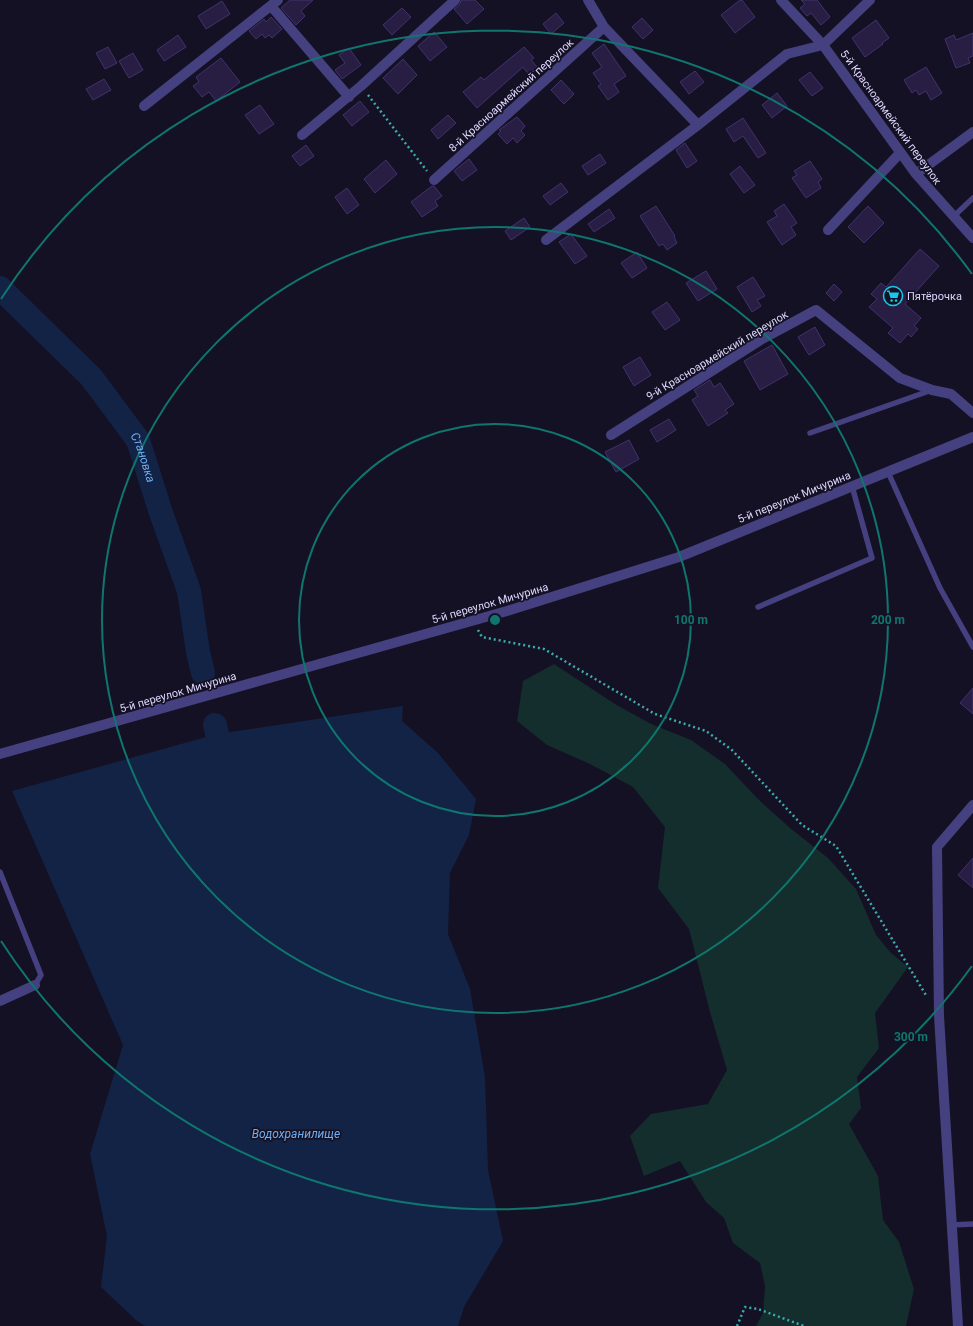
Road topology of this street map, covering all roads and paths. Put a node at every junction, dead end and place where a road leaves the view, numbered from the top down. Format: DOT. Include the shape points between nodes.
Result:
graph roads {
  1 [pos="454,0"];
  2 [pos="588,0"];
  3 [pos="781,0"];
  4 [pos="870,0"];
  5 [pos="275,3"];
  6 [pos="604,27"];
  7 [pos="823,45"];
  8 [pos="361,86"];
  9 [pos="349,97"];
  10 [pos="144,106"];
  11 [pos="698,124"];
  12 [pos="973,132"];
  13 [pos="302,135"];
  14 [pos="900,153"];
  15 [pos="916,174"];
  16 [pos="434,180"];
  17 [pos="973,198"];
  18 [pos="953,217"];
  19 [pos="828,230"];
  20 [pos="973,238"];
  21 [pos="546,240"];
  22 [pos="932,390"];
  23 [pos="973,413"];
  24 [pos="810,433"];
  25 [pos="611,435"];
  26 [pos="973,437"];
  27 [pos="888,472"];
  28 [pos="852,486"];
  29 [pos="758,607"];
  30 [pos="472,621"];
  31 [pos="973,647"];
  32 [pos="0,754"];
  33 [pos="973,805"];
  34 [pos="0,872"];
  35 [pos="35,985"];
  36 [pos="0,1001"];
  37 [pos="939,1016"];
  38 [pos="973,1224"];
  39 [pos="952,1226"];
  40 [pos="737,1326"];
  41 [pos="804,1326"];
  42 [pos="958,1326"];
  1 -- 8 [label="street"];
  2 -- 6 [label="street"];
  3 -- 7 [label="street, 5-й Красноармейский переулок"];
  4 -- 7 [label="street"];
  5 -- 9 [label="street"];
  5 -- 10 [label="street"];
  6 -- 11 [label="street"];
  6 -- 16 [label="street, 8-й Красноармейский переулок"];
  7 -- 11 [label="street" via="787,54"];
  7 -- 14 [label="street, 5-й Красноармейский переулок"];
  8 -- 9 [label="street"];
  8 -- 16 [label="path"];
  9 -- 13 [label="street"];
  11 -- 21 [label="street"];
  12 -- 15 [label="street"];
  14 -- 15 [label="street, 5-й Красноармейский переулок"];
  14 -- 19 [label="street"];
  15 -- 18 [label="street, 5-й Красноармейский переулок"];
  17 -- 18 [label="lane"];
  18 -- 20 [label="street, 5-й Красноармейский переулок"];
  22 -- 23 [label="street, 9-й Красноармейский переулок" via="951,394"];
  22 -- 24 [label="lane"];
  22 -- 25 [label="street, 9-й Красноармейский переулок" via="900,378 816,310 762,339"];
  26 -- 27 [label="street, 5-й переулок Мичурина"];
  27 -- 28 [label="street, 5-й переулок Мичурина"];
  27 -- 31 [label="lane" via="940,588"];
  28 -- 29 [label="lane" via="872,558"];
  28 -- 30 [label="street, 5-й переулок Мичурина" via="679,557"];
  30 -- 32 [label="street, 5-й переулок Мичурина"];
  30 -- 37 [label="path" via="482,637 544,649 655,714 706,731 732,750 802,824 836,846"];
  33 -- 37 [label="street" via="937,847"];
  34 -- 35 [label="lane" via="41,975"];
  35 -- 36 [label="street"];
  37 -- 39 [label="street"];
  38 -- 39 [label="lane"];
  39 -- 42 [label="street"];
  40 -- 41 [label="path" via="745,1307 758,1309"];
}
